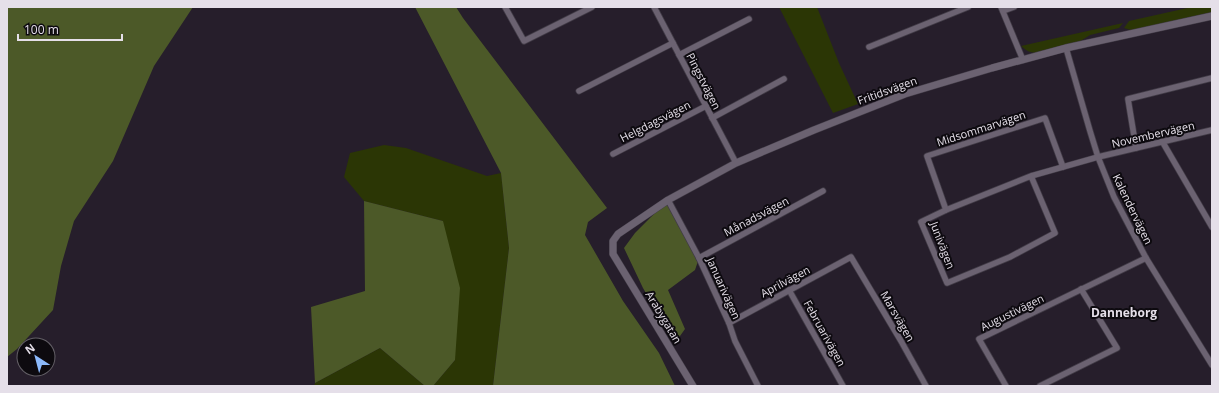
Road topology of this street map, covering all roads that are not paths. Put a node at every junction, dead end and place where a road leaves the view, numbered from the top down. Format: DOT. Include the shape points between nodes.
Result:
graph roads {
  1 [pos="505,7"];
  2 [pos="592,7"];
  3 [pos="654,7"];
  4 [pos="968,7"];
  5 [pos="1014,7"];
  6 [pos="585,8"];
  7 [pos="1002,9"];
  8 [pos="1212,16"];
  9 [pos="749,20"];
  10 [pos="673,43"];
  11 [pos="869,47"];
  12 [pos="1066,48"];
  13 [pos="679,55"];
  14 [pos="1023,60"];
  15 [pos="1212,78"];
  16 [pos="784,79"];
  17 [pos="579,91"];
  18 [pos="706,106"];
  19 [pos="712,118"];
  20 [pos="1212,130"];
  21 [pos="1162,142"];
  22 [pos="1136,148"];
  23 [pos="613,154"];
  24 [pos="1098,157"];
  25 [pos="736,163"];
  26 [pos="1063,167"];
  27 [pos="1031,176"];
  28 [pos="823,191"];
  29 [pos="668,200"];
  30 [pos="946,210"];
  31 [pos="1212,227"];
  32 [pos="851,257"];
  33 [pos="699,258"];
  34 [pos="1146,258"];
  35 [pos="616,260"];
  36 [pos="1081,289"];
  37 [pos="789,290"];
  38 [pos="729,323"];
  39 [pos="1212,364"];
  40 [pos="693,386"];
  41 [pos="758,386"];
  42 [pos="843,386"];
  43 [pos="926,386"];
  44 [pos="1006,386"];
  45 [pos="1040,386"];
  1 -- 6 [label="street" via="524,41"];
  2 -- 6 [label="street"];
  3 -- 10 [label="street, Pingstvägen"];
  4 -- 11 [label="street"];
  5 -- 7 [label="street"];
  7 -- 14 [label="street"];
  8 -- 12 [label="street, Fritidsvägen"];
  9 -- 13 [label="street"];
  10 -- 13 [label="street, Pingstvägen"];
  10 -- 17 [label="street"];
  12 -- 14 [label="street, Fritidsvägen"];
  12 -- 24 [label="street, Kalendervägen"];
  13 -- 18 [label="street, Pingstvägen"];
  14 -- 25 [label="street, Fritidsvägen" via="905,94"];
  15 -- 22 [label="street" via="1128,99"];
  16 -- 19 [label="street"];
  18 -- 19 [label="street, Pingstvägen"];
  18 -- 23 [label="street, Helgdagsvägen"];
  19 -- 25 [label="street, Pingstvägen"];
  20 -- 21 [label="street, Novembervägen"];
  21 -- 22 [label="street, Novembervägen"];
  21 -- 31 [label="street"];
  22 -- 24 [label="street, Novembervägen"];
  24 -- 26 [label="street, Junivägen"];
  24 -- 34 [label="street, Kalendervägen" via="1114,196"];
  25 -- 29 [label="street, Fritidsvägen"];
  26 -- 27 [label="street, Junivägen"];
  26 -- 30 [label="street, Midsommarvägen" via="1045,118 927,156"];
  27 -- 30 [label="street, Junivägen"];
  27 -- 30 [label="street, Junivägen" via="1055,233 1010,257 947,283 920,222"];
  28 -- 33 [label="street, Månadsvägen"];
  29 -- 33 [label="street, Januarivägen"];
  29 -- 35 [label="street, Fritidsvägen" via="618,234 612,247"];
  32 -- 37 [label="street, Aprilvägen"];
  32 -- 43 [label="street, Marsvägen"];
  33 -- 38 [label="street, Januarivägen"];
  34 -- 36 [label="street, Augustivägen"];
  34 -- 39 [label="street, Kalendervägen"];
  35 -- 40 [label="street, Arabygatan"];
  36 -- 44 [label="street, Augustivägen" via="979,339"];
  36 -- 45 [label="street" via="1117,348"];
  37 -- 38 [label="street, Aprilvägen"];
  37 -- 42 [label="street, Februarivägen"];
  38 -- 41 [label="street, Januarivägen"];
}
